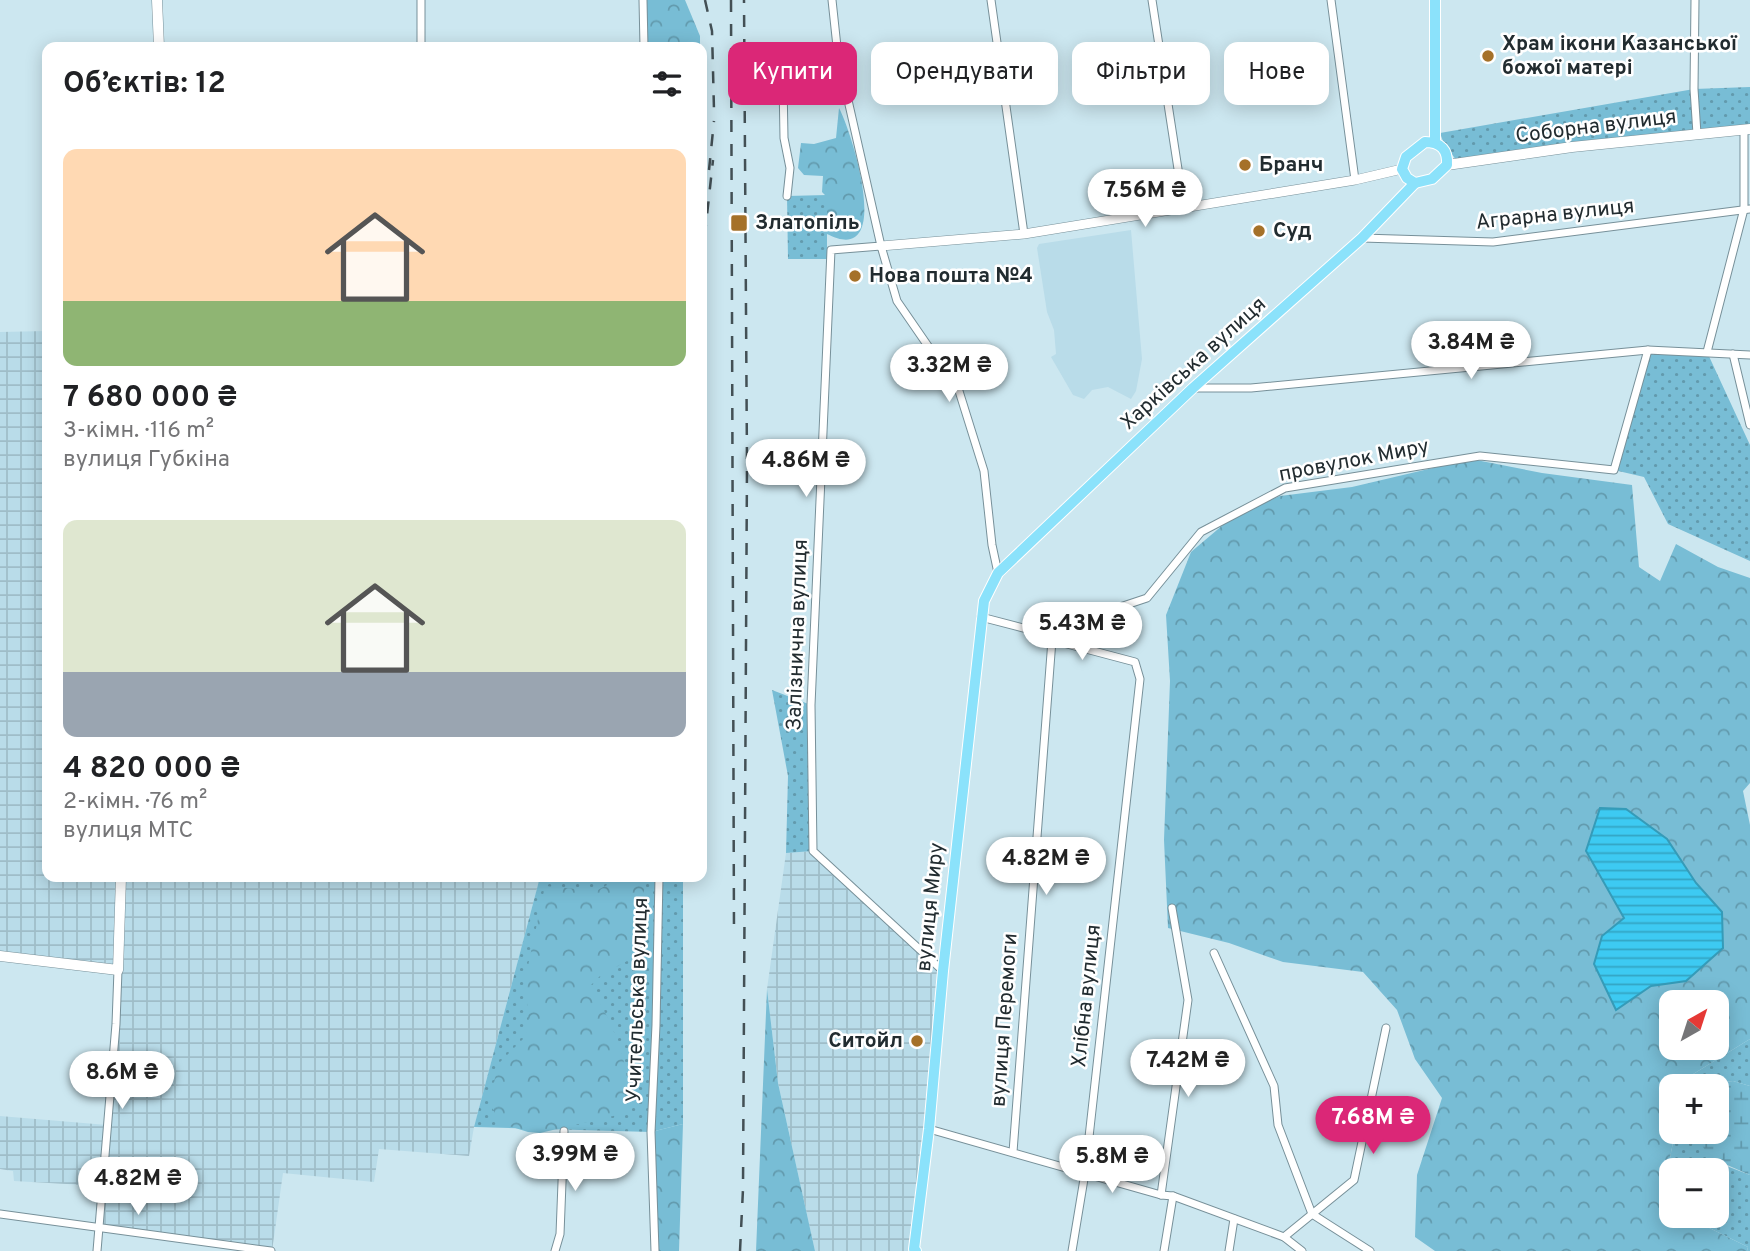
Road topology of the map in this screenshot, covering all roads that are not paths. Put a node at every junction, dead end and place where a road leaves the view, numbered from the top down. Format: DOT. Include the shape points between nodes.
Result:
graph roads {
  1 [pos="157,0"];
  2 [pos="421,0"];
  3 [pos="643,0"];
  4 [pos="832,0"];
  5 [pos="990,0"];
  6 [pos="1152,0"];
  7 [pos="1331,0"];
  8 [pos="1435,0"];
  9 [pos="1695,0"];
  10 [pos="159,42"];
  11 [pos="421,42"];
  12 [pos="644,42"];
  13 [pos="837,42"];
  14 [pos="783,105"];
  15 [pos="849,105"];
  16 [pos="1747,130"];
  17 [pos="1697,134"];
  18 [pos="1435,142"];
  19 [pos="1447,165"];
  20 [pos="1402,169"];
  21 [pos="1355,180"];
  22 [pos="1415,183"];
  23 [pos="787,196"];
  24 [pos="1184,208"];
  25 [pos="1747,209"];
  26 [pos="1024,234"];
  27 [pos="1362,238"];
  28 [pos="881,246"];
  29 [pos="1648,350"];
  30 [pos="1707,352"];
  31 [pos="1733,354"];
  32 [pos="1750,355"];
  33 [pos="1194,388"];
  34 [pos="1750,425"];
  35 [pos="998,573"];
  36 [pos="981,617"];
  37 [pos="1042,634"];
  38 [pos="1052,640"];
  39 [pos="121,882"];
  40 [pos="659,882"];
  41 [pos="1172,908"];
  42 [pos="1214,953"];
  43 [pos="0,956"];
  44 [pos="118,970"];
  45 [pos="943,971"];
  46 [pos="1387,1028"];
  47 [pos="929,1129"];
  48 [pos="564,1131"];
  49 [pos="1013,1152"];
  50 [pos="1085,1173"];
  51 [pos="1161,1195"];
  52 [pos="1173,1196"];
  53 [pos="0,1214"];
  54 [pos="1312,1214"];
  55 [pos="1234,1219"];
  56 [pos="98,1225"];
  57 [pos="1284,1237"];
  58 [pos="915,1250"];
  59 [pos="97,1251"];
  60 [pos="271,1251"];
  61 [pos="555,1251"];
  62 [pos="654,1251"];
  63 [pos="1072,1251"];
  64 [pos="1164,1251"];
  65 [pos="1229,1251"];
  66 [pos="1302,1251"];
  67 [pos="1370,1251"];
  1 -- 10 [label="main road"];
  2 -- 11 [label="street"];
  3 -- 12 [label="street"];
  4 -- 13 [label="street"];
  5 -- 26 [label="street"];
  6 -- 24 [label="street"];
  7 -- 21 [label="street"];
  8 -- 18 [label="main road"];
  9 -- 17 [label="street"];
  14 -- 23 [label="street" via="790,168"];
  15 -- 28 [label="street"];
  16 -- 17 [label="main road, Соборна вулиця"];
  16 -- 25 [label="street"];
  17 -- 19 [label="main road, Соборна вулиця"];
  18 -- 19 [label="main road" via="1443,147"];
  18 -- 20 [label="main road" via="1416,148"];
  19 -- 22 [label="main road" via="1432,179"];
  20 -- 21 [label="street"];
  20 -- 22 [label="main road"];
  21 -- 24 [label="street"];
  22 -- 27 [label="main road, Харківська вулиця"];
  24 -- 26 [label="street"];
  25 -- 27 [label="street, Аграрна вулиця" via="1493,242"];
  25 -- 30 [label="street"];
  26 -- 28 [label="street"];
  27 -- 33 [label="main road, Харківська вулиця"];
  28 -- 35 [label="street" via="897,301 959,391 984,471"];
  28 -- 45 [label="street, Залізнична вулиця" via="831,250 811,705 813,851"];
  29 -- 30 [label="street"];
  29 -- 33 [label="street" via="1251,388"];
  29 -- 37 [label="street, провулок Миру" via="1614,470 1480,456 1285,488 1201,533 1147,598"];
  30 -- 31 [label="street"];
  31 -- 32 [label="street"];
  31 -- 34 [label="street"];
  33 -- 35 [label="main road, Харківська вулиця"];
  35 -- 36 [label="main road, вулиця Миру"];
  36 -- 37 [label="street"];
  36 -- 45 [label="main road, вулиця Миру"];
  37 -- 38 [label="street"];
  38 -- 49 [label="street, вулиця Перемоги"];
  38 -- 50 [label="street, Хлібна вулиця" via="1135,662 1140,679"];
  39 -- 44 [label="main road"];
  40 -- 62 [label="street, Учительська вулиця" via="651,1132"];
  41 -- 51 [label="street" via="1188,1000"];
  42 -- 54 [label="street" via="1274,1086 1278,1125"];
  43 -- 44 [label="main road"];
  44 -- 56 [label="street"];
  45 -- 47 [label="main road, вулиця Миру"];
  46 -- 54 [label="street" via="1354,1180"];
  47 -- 49 [label="street"];
  47 -- 58 [label="main road, вулиця Миру"];
  48 -- 61 [label="street" via="560,1234"];
  49 -- 50 [label="street"];
  50 -- 51 [label="street"];
  50 -- 63 [label="street, Хлібна вулиця"];
  51 -- 52 [label="street"];
  52 -- 55 [label="street"];
  52 -- 64 [label="street"];
  53 -- 56 [label="street"];
  54 -- 57 [label="street"];
  54 -- 67 [label="street"];
  55 -- 57 [label="street"];
  55 -- 65 [label="street"];
  56 -- 59 [label="street"];
  56 -- 60 [label="street"];
  57 -- 66 [label="street"];
}
